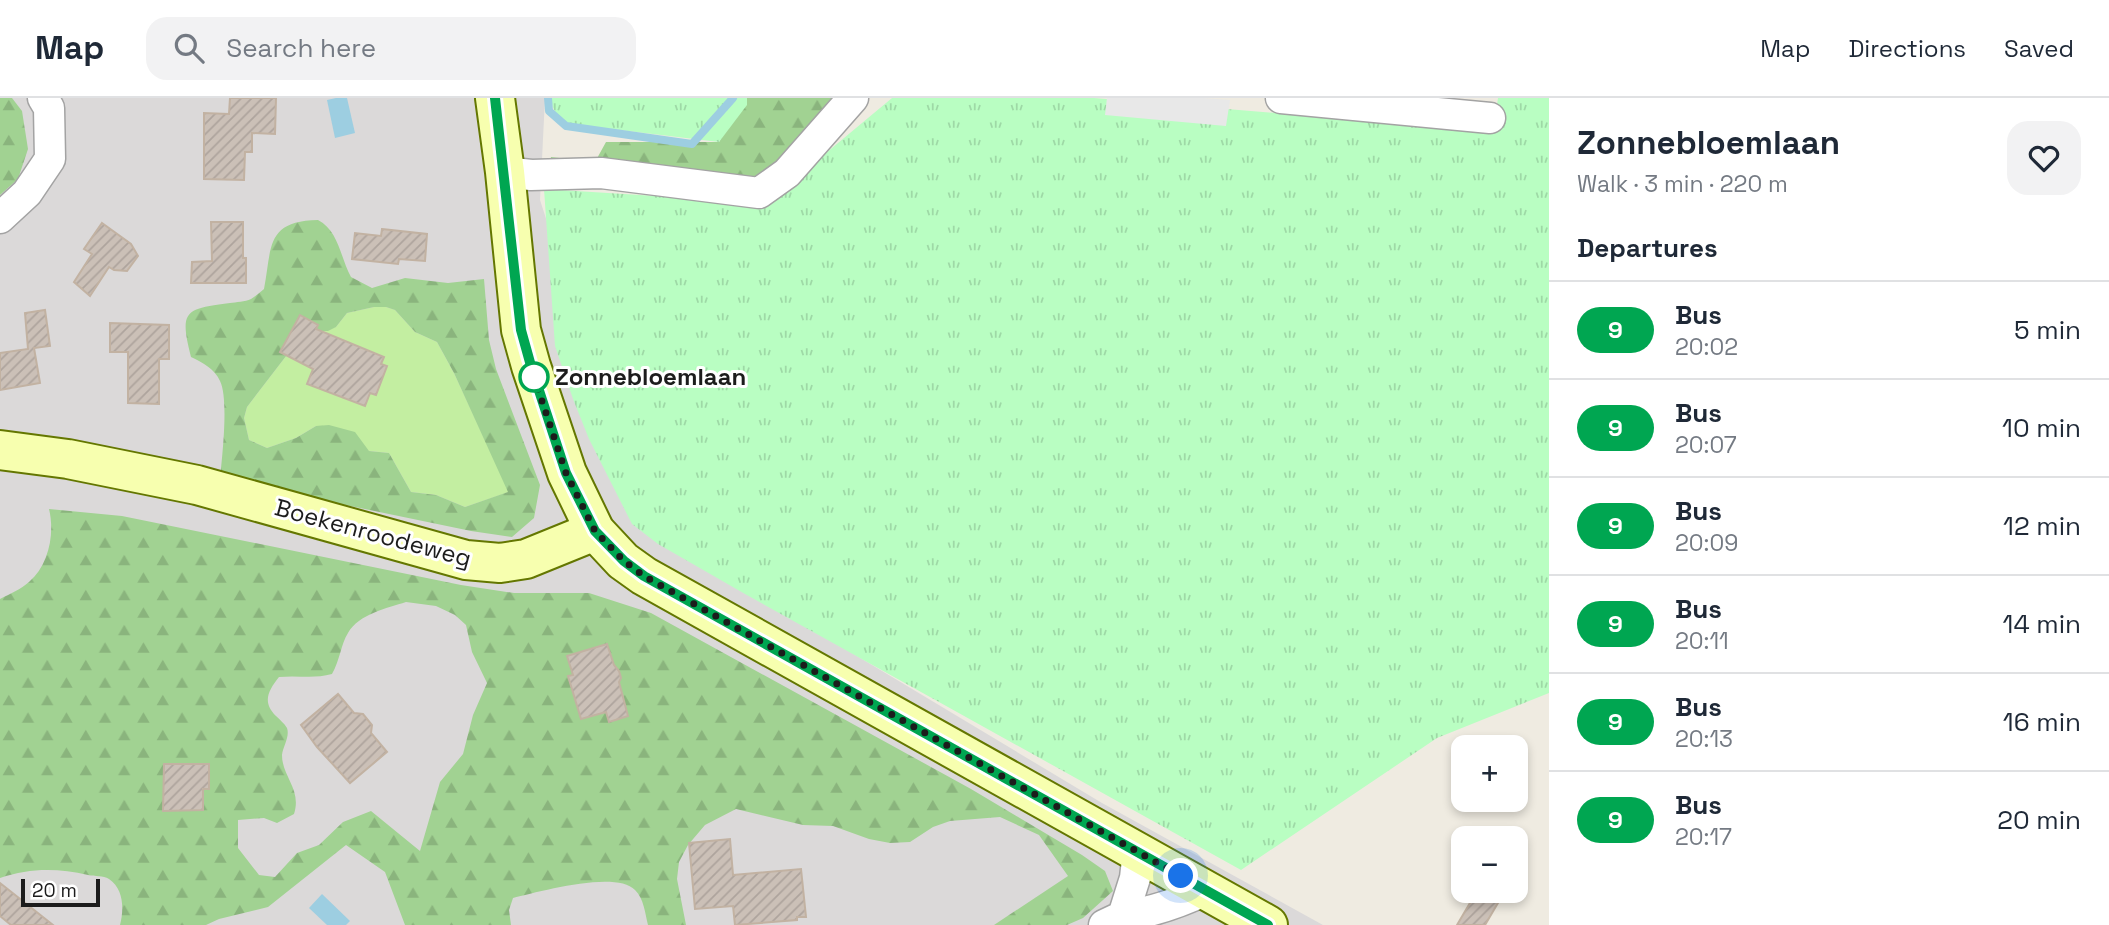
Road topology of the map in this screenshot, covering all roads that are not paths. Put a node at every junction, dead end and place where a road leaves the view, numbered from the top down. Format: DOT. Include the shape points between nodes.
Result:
graph roads {
  1 [pos="43,98"];
  2 [pos="495,98"];
  3 [pos="853,98"];
  4 [pos="1281,98"];
  5 [pos="1490,118"];
  6 [pos="505,172"];
  7 [pos="0,218"];
  8 [pos="0,450"];
  9 [pos="595,531"];
  10 [pos="1138,851"];
  11 [pos="1206,890"];
  12 [pos="1114,920"];
  13 [pos="1268,925"];
  1 -- 7 [label="street" via="49,108 50,159 27,193"];
  2 -- 6 [label="main road"];
  3 -- 6 [label="street" via="787,173 759,193 601,173"];
  4 -- 5 [label="street"];
  6 -- 9 [label="main road" via="521,330 566,473"];
  8 -- 9 [label="main road, Boekenroodeweg" via="197,485 466,560 500,563 526,559"];
  9 -- 10 [label="main road" via="644,576"];
  10 -- 11 [label="main road"];
  10 -- 12 [label="street" via="1135,878"];
  11 -- 12 [label="street" via="1175,905"];
  11 -- 13 [label="main road"];
}
